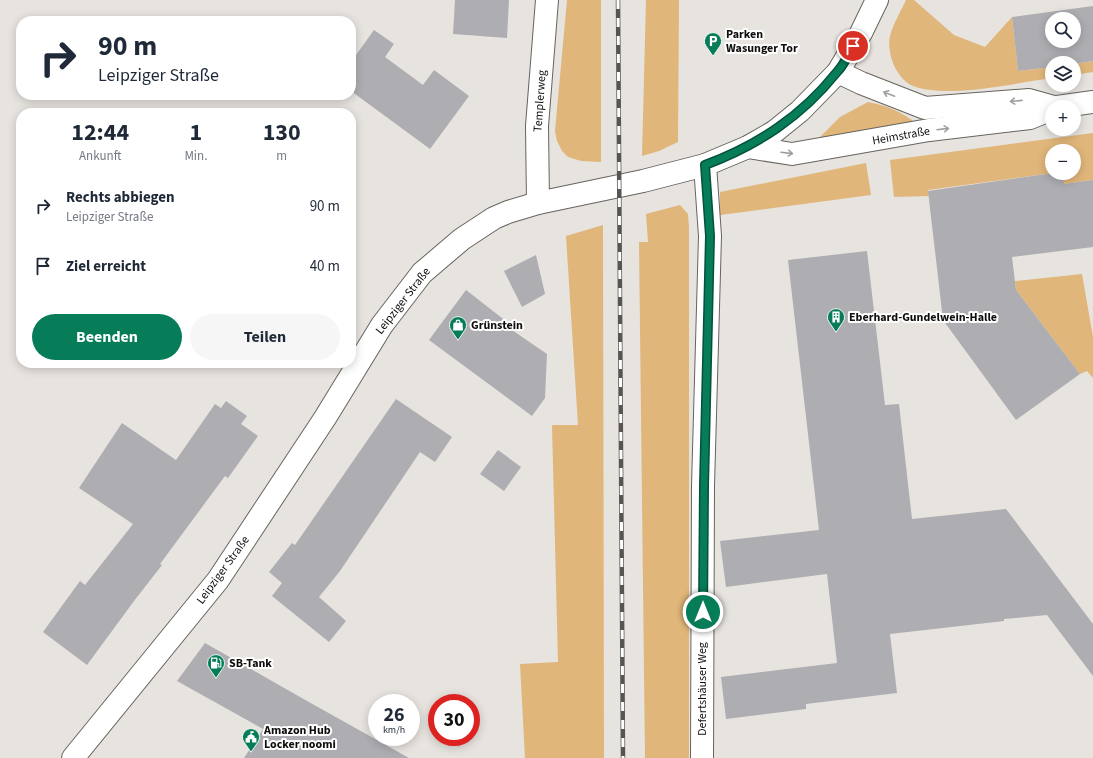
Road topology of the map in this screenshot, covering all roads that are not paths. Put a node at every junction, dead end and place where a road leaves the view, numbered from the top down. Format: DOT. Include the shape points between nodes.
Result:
graph roads {
  1 [pos="547,0"];
  2 [pos="877,0"];
  3 [pos="838,72"];
  4 [pos="1093,102"];
  5 [pos="1081,104"];
  6 [pos="1045,105"];
  7 [pos="1045,111"];
  8 [pos="748,147"];
  9 [pos="705,165"];
  10 [pos="538,203"];
  11 [pos="356,367"];
  12 [pos="356,368"];
  13 [pos="72,758"];
  14 [pos="702,758"];
  1 -- 10 [label="street, Templerweg" via="537,126"];
  2 -- 3 [label="street, Leipziger Straße"];
  6 -- 3 [label="street, Heimstraße, one-way" via="1029,100 926,108"];
  3 -- 8 [label="street, Leipziger Straße" via="774,132"];
  4 -- 5 [label="street"];
  8 -- 7 [label="street, Heimstraße, one-way" via="792,154 929,130 1030,118"];
  8 -- 9 [label="street, Leipziger Straße"];
  9 -- 10 [label="street, Leipziger Straße"];
  9 -- 14 [label="street, Defertshäuser Weg" via="710,236 704,486"];
  10 -- 11 [label="street, Leipziger Straße" via="494,218 462,239 422,273 382,325"];
  12 -- 13 [label="street, Leipziger Straße" via="218,580"];
}
